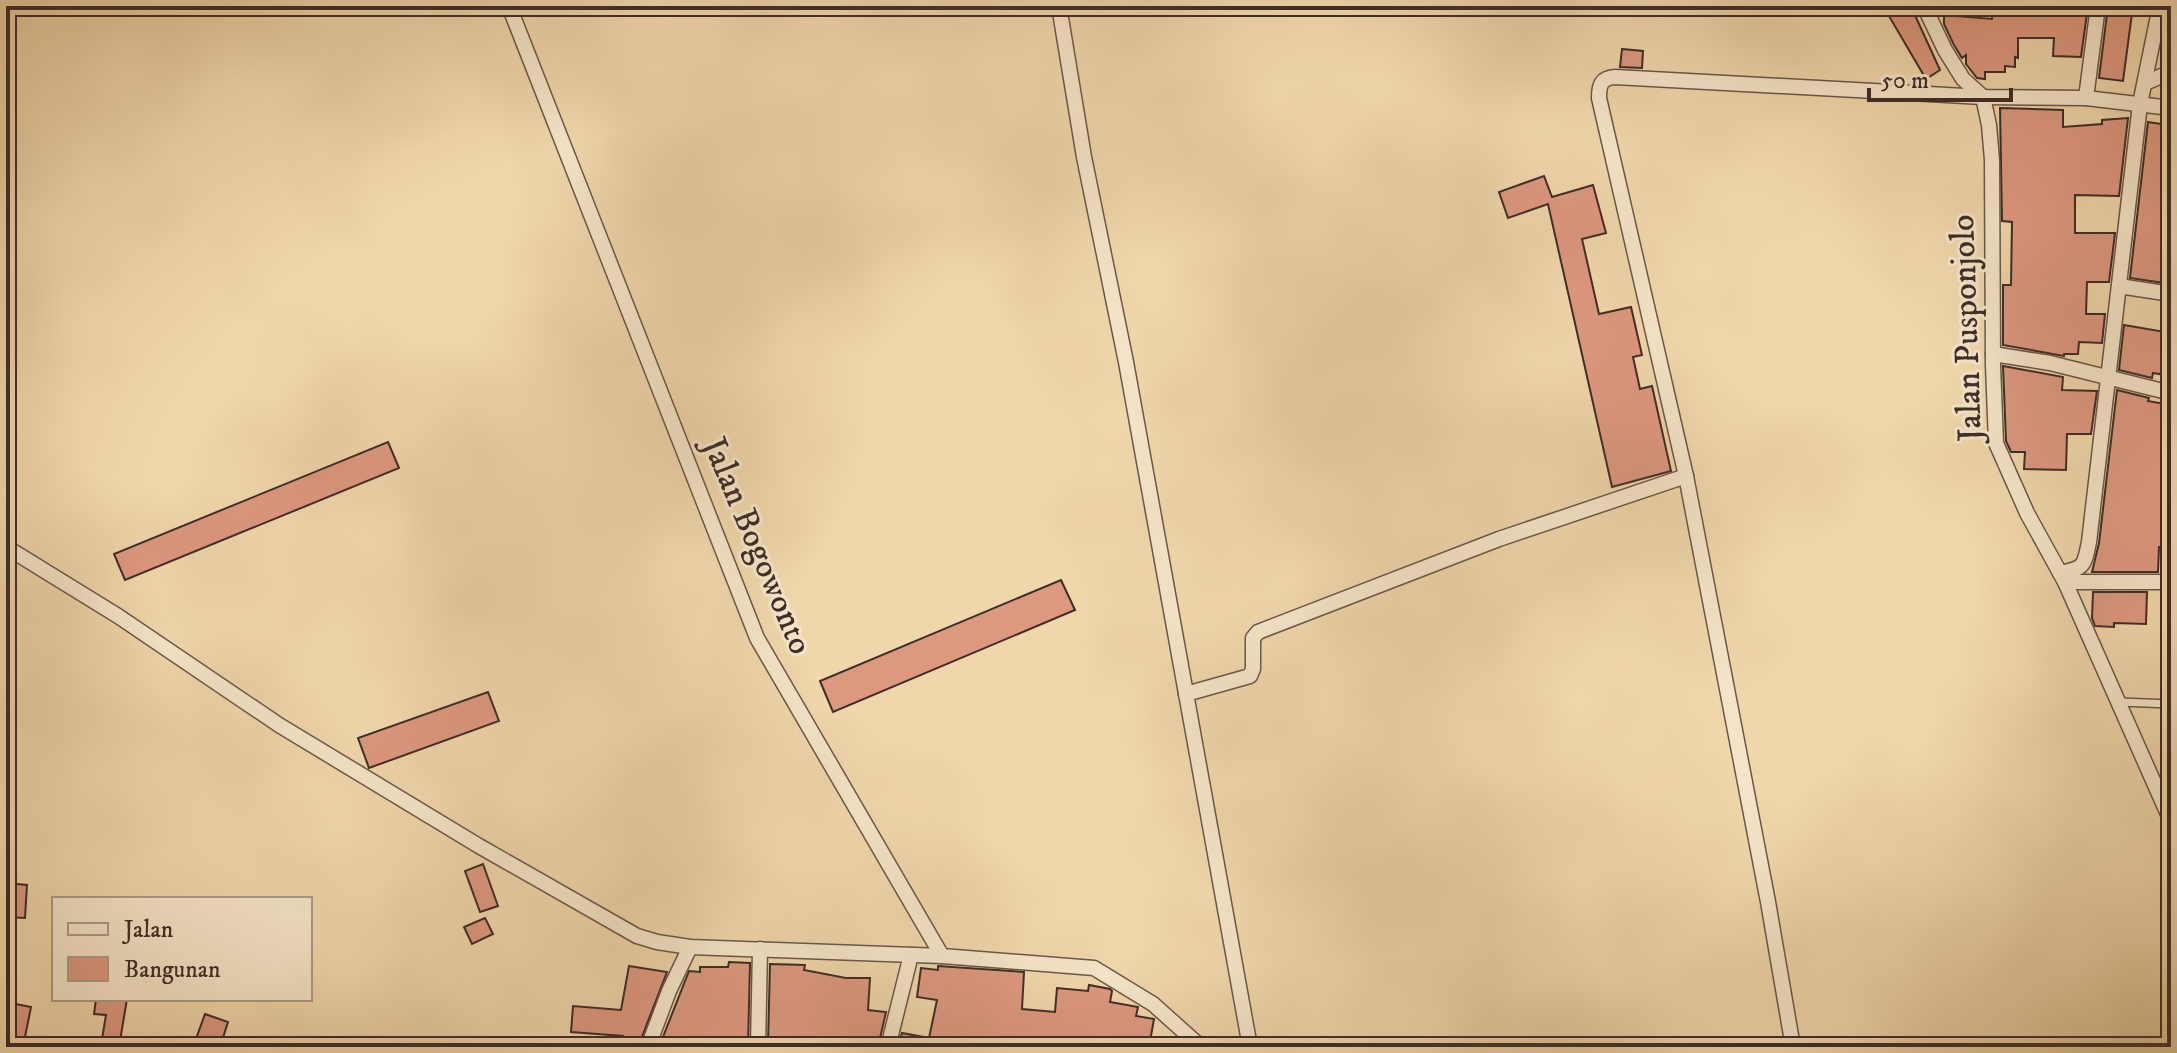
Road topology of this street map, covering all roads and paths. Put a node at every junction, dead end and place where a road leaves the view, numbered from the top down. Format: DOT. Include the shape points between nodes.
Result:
graph roads {
  1 [pos="509,6"];
  2 [pos="1059,6"];
  3 [pos="1924,6"];
  4 [pos="2098,6"];
  5 [pos="2160,6"];
  6 [pos="2171,72"];
  7 [pos="2145,83"];
  8 [pos="1983,97"];
  9 [pos="2086,98"];
  10 [pos="2140,104"];
  11 [pos="2171,108"];
  12 [pos="2119,286"];
  13 [pos="2171,294"];
  14 [pos="1993,354"];
  15 [pos="2109,378"];
  16 [pos="2171,393"];
  17 [pos="1686,476"];
  18 [pos="6,547"];
  19 [pos="2063,578"];
  20 [pos="2171,582"];
  21 [pos="1186,694"];
  22 [pos="2119,702"];
  23 [pos="2171,704"];
  24 [pos="2171,821"];
  25 [pos="690,947"];
  26 [pos="760,949"];
  27 [pos="911,955"];
  28 [pos="942,956"];
  29 [pos="648,1047"];
  30 [pos="758,1047"];
  31 [pos="888,1047"];
  32 [pos="1201,1047"];
  33 [pos="1250,1047"];
  34 [pos="1793,1047"];
  1 -- 28 [label="street, Jalan Bogowonto" via="757,638"];
  2 -- 21 [label="street"];
  3 -- 8 [label="street" via="1963,79"];
  4 -- 9 [label="street"];
  5 -- 7 [label="street"];
  6 -- 7 [label="street"];
  7 -- 10 [label="street"];
  8 -- 9 [label="street"];
  8 -- 14 [label="street, Jalan Pusponjolo" via="1992,160"];
  8 -- 17 [label="street" via="1602,80 1599,98"];
  9 -- 10 [label="street"];
  10 -- 11 [label="street"];
  10 -- 12 [label="street"];
  12 -- 13 [label="street"];
  12 -- 15 [label="street"];
  14 -- 15 [label="street"];
  14 -- 19 [label="street, Jalan Pusponjolo" via="1996,443"];
  15 -- 16 [label="street"];
  15 -- 19 [label="street" via="2086,556 2079,569"];
  17 -- 21 [label="street" via="1499,539 1258,632 1250,676"];
  17 -- 34 [label="street"];
  18 -- 25 [label="street" via="279,725 479,846 637,936"];
  19 -- 20 [label="street"];
  19 -- 22 [label="street, Jalan Pusponjolo"];
  21 -- 33 [label="street"];
  22 -- 23 [label="lane"];
  22 -- 24 [label="street, Jalan Pusponjolo"];
  25 -- 26 [label="street"];
  25 -- 29 [label="street"];
  26 -- 27 [label="street"];
  26 -- 30 [label="street"];
  27 -- 28 [label="street"];
  27 -- 31 [label="street"];
  28 -- 32 [label="street" via="1094,968 1153,1004"];
}
